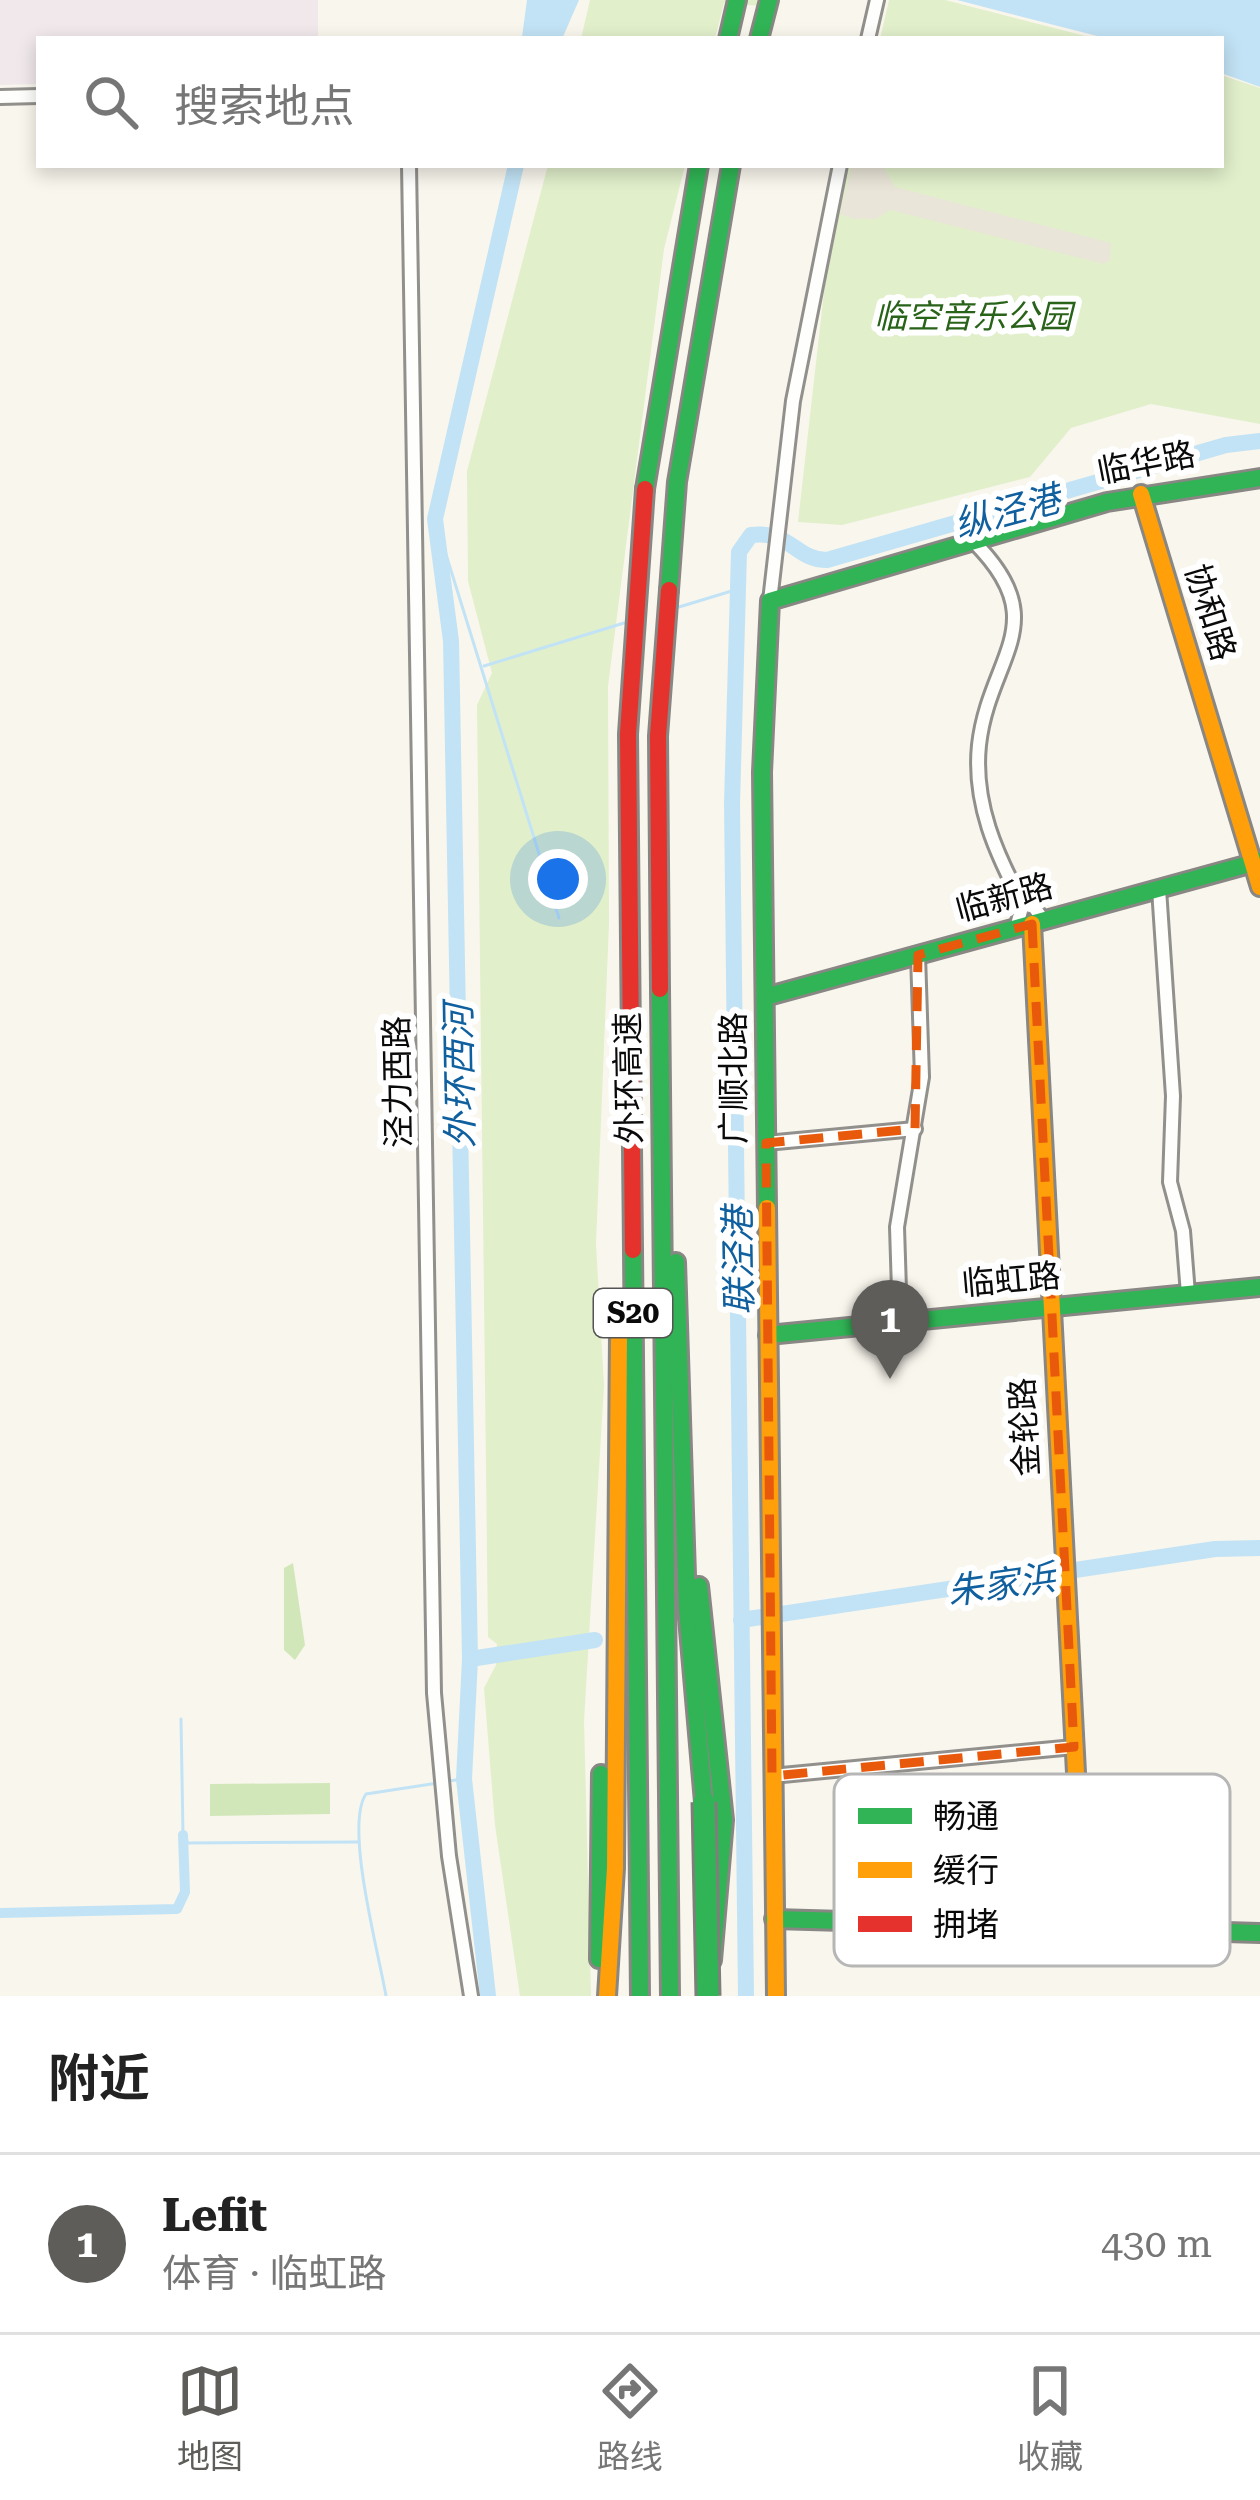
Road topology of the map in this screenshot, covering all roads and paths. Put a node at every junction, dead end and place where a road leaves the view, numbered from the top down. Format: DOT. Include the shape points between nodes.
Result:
graph roads {
  1 [pos="737,0"];
  2 [pos="769,0"];
  3 [pos="877,0"];
  4 [pos="729,36"];
  5 [pos="760,36"];
  6 [pos="869,36"];
  7 [pos="36,96"];
  8 [pos="0,97"];
  9 [pos="410,168"];
  10 [pos="698,168"];
  11 [pos="730,168"];
  12 [pos="839,168"];
  13 [pos="1260,478"];
  14 [pos="1141,494"];
  15 [pos="973,541"];
  16 [pos="770,601"];
  17 [pos="1257,862"];
  18 [pos="1260,887"];
  19 [pos="1159,889"];
  20 [pos="1029,919"];
  21 [pos="918,955"];
  22 [pos="765,997"];
  23 [pos="630,1016"];
  24 [pos="660,1016"];
  25 [pos="914,1129"];
  26 [pos="766,1143"];
  27 [pos="1260,1287"];
  28 [pos="1188,1294"];
  29 [pos="1052,1308"];
  30 [pos="900,1322"];
  31 [pos="768,1335"];
  32 [pos="684,1462"];
  33 [pos="617,1468"];
  34 [pos="1074,1747"];
  35 [pos="1076,1774"];
  36 [pos="772,1776"];
  37 [pos="774,1919"];
  38 [pos="834,1921"];
  39 [pos="1230,1932"];
  40 [pos="1260,1933"];
  41 [pos="471,1996"];
  42 [pos="605,1996"];
  43 [pos="640,1996"];
  44 [pos="670,1996"];
  45 [pos="707,1996"];
  46 [pos="776,1996"];
  1 -- 4 [label="main road"];
  2 -- 5 [label="main road"];
  3 -- 6 [label="street"];
  7 -- 8 [label="street"];
  9 -- 41 [label="street, 泾力西路" via="434,1693"];
  10 -- 23 [label="main road, 外环高速 / S20" via="654,415 633,620"];
  11 -- 24 [label="main road, 外环高速 / S20" via="685,421 664,610"];
  12 -- 16 [label="street, 广顺北路" via="813,287"];
  13 -- 14 [label="main road, 临华路"];
  14 -- 15 [label="main road, 临华路"];
  14 -- 17 [label="main road, 协和路"];
  15 -- 16 [label="main road, 临华路"];
  15 -- 20 [label="street" via="1001,570 1015,610 1015,640 983,720 978,770 986,822"];
  16 -- 22 [label="main road, 广顺北路"];
  17 -- 18 [label="main road, 协和路"];
  17 -- 19 [label="main road, 临新路"];
  19 -- 20 [label="main road, 临新路"];
  19 -- 28 [label="street" via="1173,1096 1170,1182"];
  20 -- 21 [label="main road, 临新路"];
  20 -- 29 [label="main road, 金轮路"];
  21 -- 22 [label="main road, 临新路"];
  21 -- 25 [label="street" via="922,1077"];
  22 -- 26 [label="main road, 广顺北路"];
  23 -- 33 [label="main road"];
  23 -- 43 [label="main road, 外环高速 / S20"];
  24 -- 32 [label="main road"];
  24 -- 44 [label="main road, 外环高速 / S20"];
  25 -- 26 [label="street"];
  25 -- 30 [label="street" via="897,1227"];
  26 -- 31 [label="main road, 广顺北路"];
  27 -- 28 [label="main road, 临虹路"];
  28 -- 29 [label="main road, 临虹路"];
  29 -- 30 [label="main road, 临虹路"];
  29 -- 34 [label="main road, 金轮路"];
  30 -- 31 [label="main road, 临虹路"];
  31 -- 36 [label="main road, 广顺北路"];
  32 -- 45 [label="main road, bridge"];
  32 -- 45 [label="main road" via="725,1839"];
  33 -- 42 [label="main road"];
  33 -- 42 [label="main road" via="597,1891"];
  34 -- 35 [label="main road, 金轮路"];
  34 -- 36 [label="street"];
  36 -- 37 [label="main road, 广顺北路"];
  37 -- 38 [label="main road"];
  37 -- 46 [label="main road, 广顺北路"];
  39 -- 40 [label="main road"];
}
